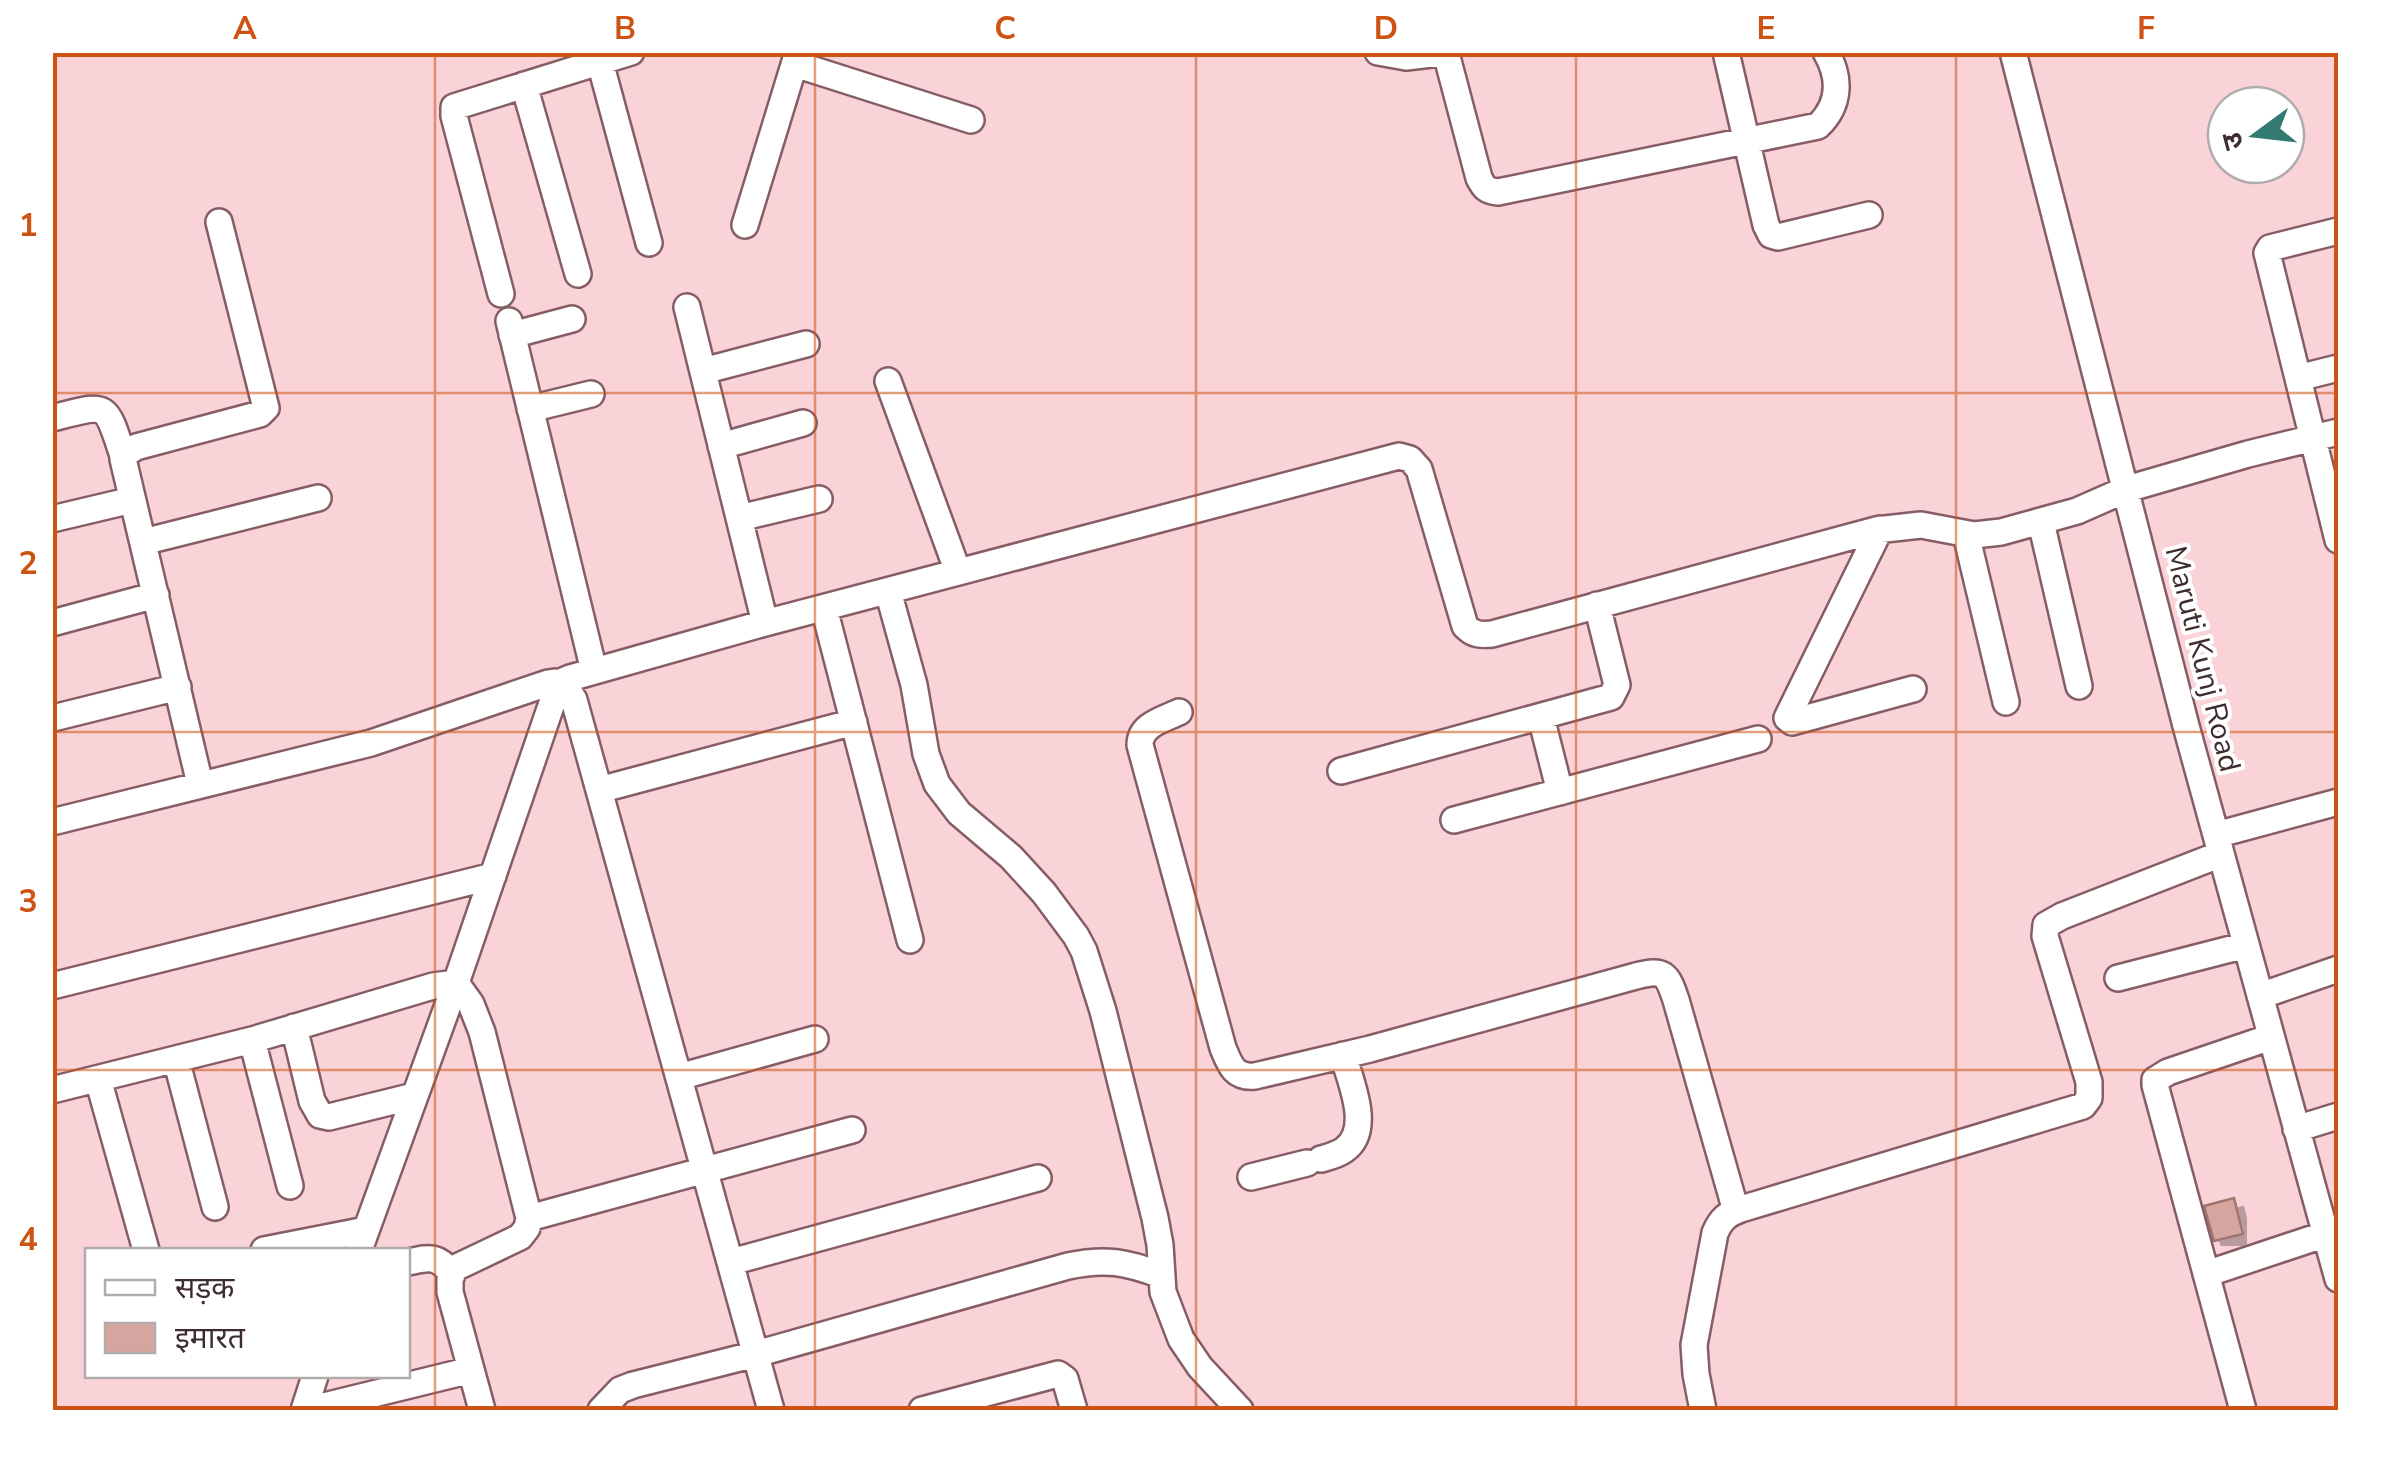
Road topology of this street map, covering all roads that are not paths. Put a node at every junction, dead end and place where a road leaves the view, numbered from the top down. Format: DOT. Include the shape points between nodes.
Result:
graph roads {
  1 [pos="631,52"];
  2 [pos="1378,52"];
  3 [pos="1726,52"];
  4 [pos="1826,52"];
  5 [pos="2013,52"];
  6 [pos="1447,53"];
  7 [pos="796,58"];
  8 [pos="600,62"];
  9 [pos="524,84"];
  10 [pos="971,120"];
  11 [pos="1747,142"];
  12 [pos="1869,215"];
  13 [pos="219,222"];
  14 [pos="746,225"];
  15 [pos="2338,231"];
  16 [pos="649,243"];
  17 [pos="578,274"];
  18 [pos="501,294"];
  19 [pos="687,307"];
  20 [pos="572,319"];
  21 [pos="806,344"];
  22 [pos="2338,368"];
  23 [pos="703,371"];
  24 [pos="2298,378"];
  25 [pos="888,381"];
  26 [pos="591,394"];
  27 [pos="530,409"];
  28 [pos="52,418"];
  29 [pos="803,424"];
  30 [pos="2326,435"];
  31 [pos="721,446"];
  32 [pos="123,456"];
  33 [pos="2127,489"];
  34 [pos="318,498"];
  35 [pos="819,499"];
  36 [pos="132,500"];
  37 [pos="739,518"];
  38 [pos="52,519"];
  39 [pos="2041,522"];
  40 [pos="1880,529"];
  41 [pos="1966,534"];
  42 [pos="2338,540"];
  43 [pos="143,542"];
  44 [pos="958,572"];
  45 [pos="888,591"];
  46 [pos="156,596"];
  47 [pos="1597,605"];
  48 [pos="824,608"];
  49 [pos="52,623"];
  50 [pos="765,623"];
  51 [pos="594,671"];
  52 [pos="561,682"];
  53 [pos="2079,686"];
  54 [pos="178,687"];
  55 [pos="1914,688"];
  56 [pos="2006,702"];
  57 [pos="1178,712"];
  58 [pos="1541,716"];
  59 [pos="54,718"];
  60 [pos="854,722"];
  61 [pos="1758,738"];
  62 [pos="1341,771"];
  63 [pos="200,784"];
  64 [pos="599,790"];
  65 [pos="1560,792"];
  66 [pos="2338,802"];
  67 [pos="1454,820"];
  68 [pos="52,822"];
  69 [pos="2218,845"];
  70 [pos="493,876"];
  71 [pos="910,940"];
  72 [pos="2246,945"];
  73 [pos="2338,970"];
  74 [pos="2118,978"];
  75 [pos="456,983"];
  76 [pos="52,986"];
  77 [pos="2260,996"];
  78 [pos="294,1027"];
  79 [pos="2271,1036"];
  80 [pos="815,1039"];
  81 [pos="252,1040"];
  82 [pos="1344,1055"];
  83 [pos="176,1059"];
  84 [pos="679,1077"];
  85 [pos="98,1079"];
  86 [pos="52,1090"];
  87 [pos="414,1096"];
  88 [pos="2338,1116"];
  89 [pos="2296,1129"];
  90 [pos="852,1130"];
  91 [pos="705,1169"];
  92 [pos="1251,1177"];
  93 [pos="1038,1178"];
  94 [pos="290,1186"];
  95 [pos="214,1207"];
  96 [pos="1736,1211"];
  97 [pos="529,1218"];
  98 [pos="2333,1232"];
  99 [pos="362,1240"];
  100 [pos="145,1248"];
  101 [pos="284,1248"];
  102 [pos="410,1262"];
  103 [pos="730,1262"];
  104 [pos="451,1273"];
  105 [pos="2206,1274"];
  106 [pos="1161,1275"];
  107 [pos="2338,1280"];
  108 [pos="756,1354"];
  109 [pos="471,1370"];
  110 [pos="314,1378"];
  111 [pos="982,1403"];
  112 [pos="306,1410"];
  113 [pos="482,1410"];
  114 [pos="601,1410"];
  115 [pos="771,1410"];
  116 [pos="922,1410"];
  117 [pos="1074,1410"];
  118 [pos="1240,1410"];
  119 [pos="1703,1410"];
  120 [pos="2243,1410"];
  1 -- 8 [label="street"];
  2 -- 6 [label="street"];
  3 -- 11 [label="street"];
  4 -- 11 [label="street" via="1837,82 1822,122"];
  5 -- 33 [label="street, Maruti Kunj Road"];
  6 -- 11 [label="street" via="1479,178 1490,192"];
  7 -- 10 [label="street"];
  7 -- 14 [label="street"];
  8 -- 9 [label="street"];
  8 -- 16 [label="street"];
  9 -- 17 [label="street"];
  9 -- 18 [label="street" via="454,110"];
  11 -- 12 [label="street" via="1773,237"];
  13 -- 32 [label="street" via="266,408 136,446"];
  15 -- 24 [label="street" via="2268,251"];
  19 -- 23 [label="street"];
  20 -- 27 [label="street" via="510,328"];
  21 -- 23 [label="street"];
  22 -- 24 [label="street"];
  23 -- 31 [label="street"];
  24 -- 30 [label="street"];
  25 -- 44 [label="street"];
  26 -- 27 [label="street"];
  27 -- 51 [label="street"];
  28 -- 32 [label="street" via="100,409 112,420"];
  29 -- 31 [label="street"];
  30 -- 33 [label="street"];
  30 -- 42 [label="street"];
  31 -- 37 [label="street"];
  32 -- 36 [label="street"];
  33 -- 39 [label="street"];
  33 -- 69 [label="street, Maruti Kunj Road"];
  34 -- 43 [label="street"];
  35 -- 37 [label="street"];
  36 -- 38 [label="street"];
  36 -- 43 [label="street"];
  37 -- 50 [label="street"];
  39 -- 41 [label="street"];
  39 -- 53 [label="street"];
  40 -- 41 [label="street" via="1921,525"];
  40 -- 47 [label="street"];
  40 -- 55 [label="street" via="1787,718 1792,722"];
  41 -- 56 [label="street"];
  43 -- 46 [label="street"];
  44 -- 45 [label="street"];
  44 -- 47 [label="street" via="1399,456 1420,469 1469,631 1492,634"];
  45 -- 48 [label="street"];
  45 -- 106 [label="street" via="937,784 959,814 1044,893 1084,951 1155,1218"];
  46 -- 49 [label="street"];
  46 -- 54 [label="street"];
  47 -- 58 [label="street" via="1616,690 1603,700"];
  48 -- 50 [label="street"];
  48 -- 60 [label="street"];
  50 -- 51 [label="street"];
  51 -- 52 [label="street"];
  52 -- 63 [label="street" via="372,743"];
  52 -- 64 [label="street" via="574,700"];
  52 -- 70 [label="street"];
  54 -- 59 [label="street"];
  54 -- 63 [label="street"];
  57 -- 82 [label="street" via="1143,731 1140,746 1232,1070 1254,1076"];
  58 -- 62 [label="street"];
  58 -- 65 [label="street"];
  60 -- 64 [label="street"];
  60 -- 71 [label="street"];
  61 -- 65 [label="street"];
  63 -- 68 [label="street"];
  64 -- 84 [label="street"];
  65 -- 67 [label="street"];
  66 -- 69 [label="street"];
  69 -- 72 [label="street, Maruti Kunj Road"];
  69 -- 96 [label="street" via="2046,925 2089,1082 2082,1106"];
  70 -- 75 [label="street"];
  70 -- 76 [label="street"];
  72 -- 74 [label="street"];
  72 -- 77 [label="street, Maruti Kunj Road"];
  73 -- 77 [label="street"];
  75 -- 78 [label="street"];
  75 -- 87 [label="street"];
  75 -- 97 [label="street" via="482,1032"];
  77 -- 79 [label="street, Maruti Kunj Road"];
  78 -- 81 [label="street"];
  78 -- 87 [label="street" via="320,1115"];
  79 -- 89 [label="street, Maruti Kunj Road"];
  79 -- 105 [label="street" via="2155,1080"];
  80 -- 84 [label="street"];
  81 -- 83 [label="street"];
  81 -- 94 [label="street"];
  82 -- 92 [label="street" via="1358,1112 1351,1144"];
  82 -- 96 [label="street" via="1661,973 1676,1000"];
  83 -- 85 [label="street"];
  83 -- 95 [label="street"];
  84 -- 91 [label="street"];
  85 -- 86 [label="street"];
  85 -- 100 [label="street"];
  87 -- 99 [label="street"];
  88 -- 89 [label="street"];
  89 -- 98 [label="street, Maruti Kunj Road"];
  90 -- 91 [label="street"];
  91 -- 97 [label="street"];
  91 -- 103 [label="street"];
  93 -- 103 [label="street"];
  96 -- 119 [label="street" via="1720,1220 1715,1233 1698,1318 1694,1345"];
  97 -- 104 [label="street" via="520,1237"];
  98 -- 105 [label="street"];
  98 -- 107 [label="street, Maruti Kunj Road"];
  99 -- 101 [label="street"];
  102 -- 104 [label="street" via="432,1258"];
  103 -- 108 [label="street"];
  104 -- 109 [label="street"];
  105 -- 120 [label="street"];
  106 -- 108 [label="street" via="1123,1262 1088,1262"];
  106 -- 118 [label="street" via="1181,1339"];
  108 -- 114 [label="street" via="620,1390"];
  108 -- 115 [label="street"];
  109 -- 112 [label="street"];
  109 -- 113 [label="street"];
  110 -- 112 [label="street"];
  111 -- 116 [label="street"];
  111 -- 117 [label="street" via="1060,1374"];
}
